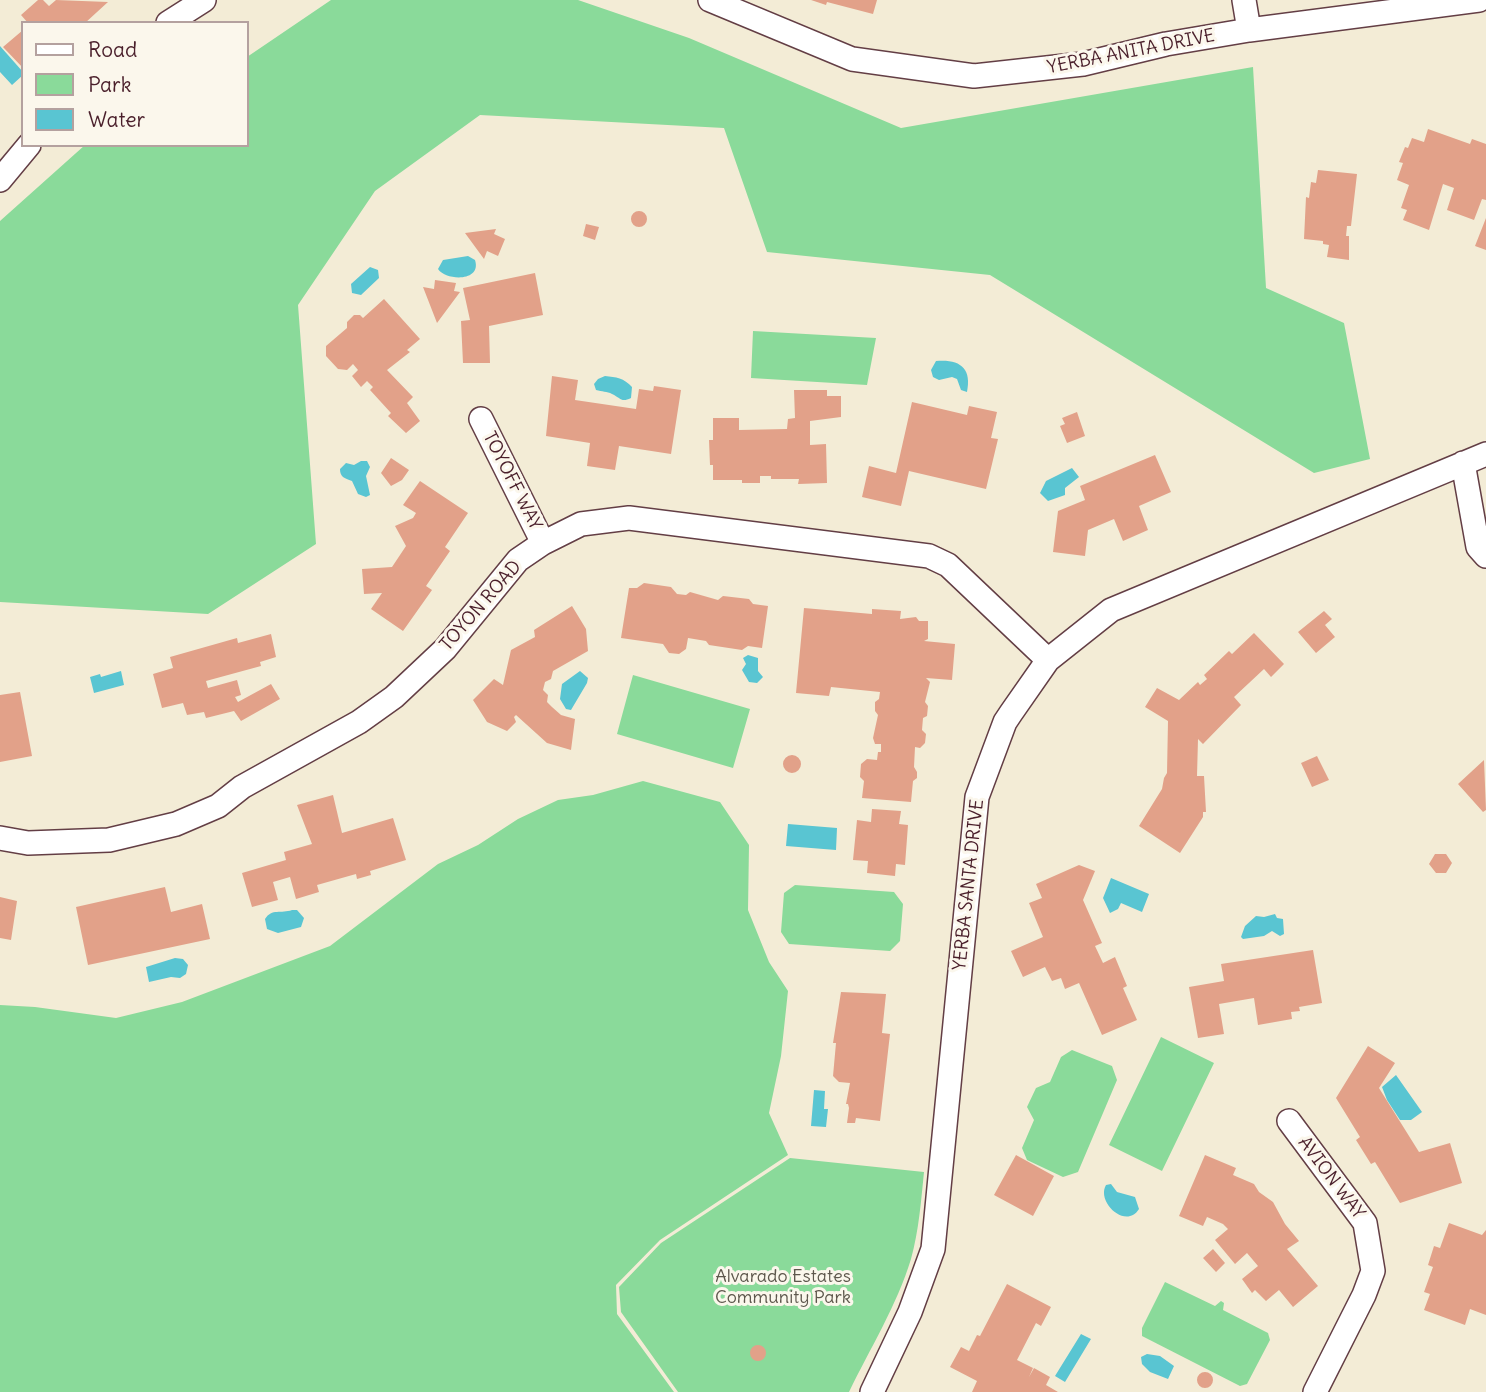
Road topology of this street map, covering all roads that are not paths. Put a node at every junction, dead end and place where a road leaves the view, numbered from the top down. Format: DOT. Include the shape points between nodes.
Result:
graph roads {
  1 [pos="204,0"];
  2 [pos="710,0"];
  3 [pos="1244,0"];
  4 [pos="1479,0"];
  5 [pos="171,21"];
  6 [pos="1249,30"];
  7 [pos="27,147"];
  8 [pos="0,180"];
  9 [pos="481,419"];
  10 [pos="1486,454"];
  11 [pos="1463,463"];
  12 [pos="543,543"];
  13 [pos="1486,556"];
  14 [pos="1048,660"];
  15 [pos="0,838"];
  16 [pos="1289,1121"];
  17 [pos="872,1392"];
  18 [pos="1315,1392"];
  1 -- 5 [label="street"];
  2 -- 6 [label="street, YERBA ANITA DRIVE" via="852,59 974,76 1083,64"];
  3 -- 6 [label="street"];
  4 -- 6 [label="street, YERBA ANITA DRIVE"];
  7 -- 8 [label="street"];
  9 -- 12 [label="street, TOYOFF WAY"];
  10 -- 11 [label="street, YERBA SANTA DRIVE"];
  11 -- 13 [label="street" via="1478,547"];
  11 -- 14 [label="street, YERBA SANTA DRIVE" via="1111,610"];
  12 -- 14 [label="street, TOYON ROAD" via="581,524 629,518 929,556 948,565"];
  12 -- 15 [label="street, TOYON ROAD" via="518,560 445,649 394,697 359,722 242,787 218,806 176,824 109,840 28,843"];
  14 -- 17 [label="street, YERBA SANTA DRIVE" via="1004,722 977,797 933,1249"];
  16 -- 18 [label="street, AVION WAY" via="1365,1223 1373,1271"];
}
